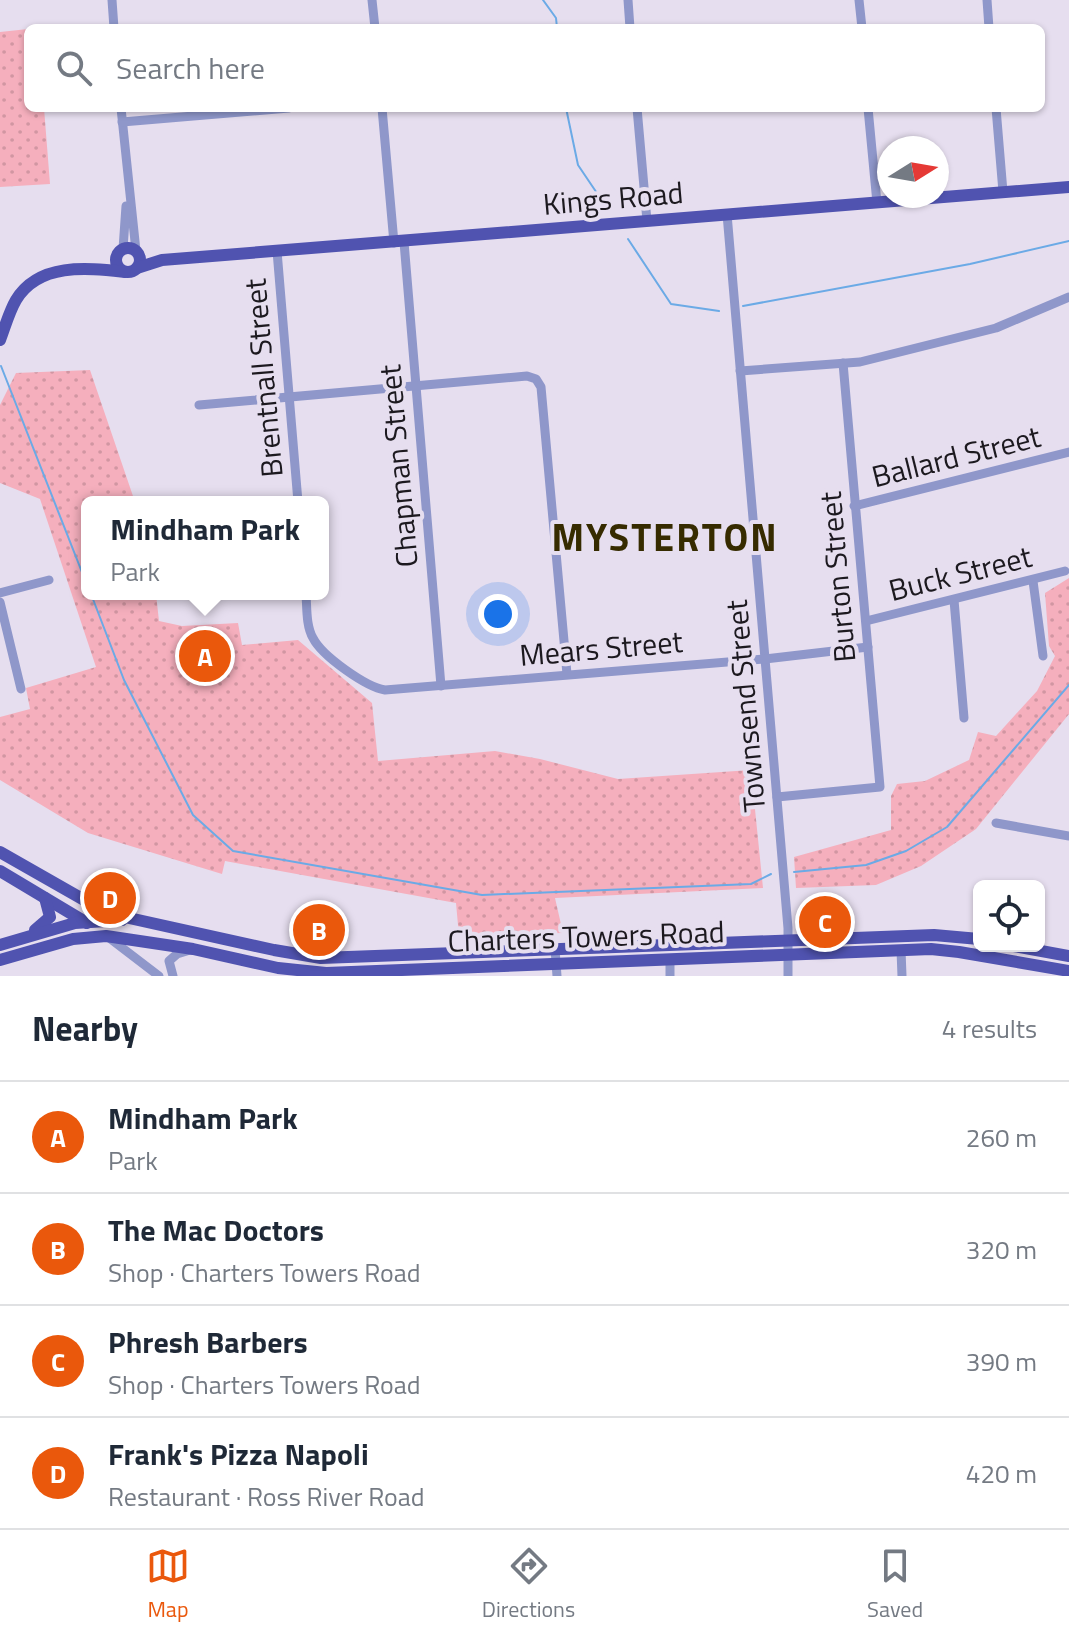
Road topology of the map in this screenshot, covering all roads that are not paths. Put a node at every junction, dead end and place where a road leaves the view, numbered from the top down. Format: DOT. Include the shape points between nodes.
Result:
graph roads {
  1 [pos="112,0"];
  2 [pos="372,0"];
  3 [pos="628,0"];
  4 [pos="859,0"];
  5 [pos="987,0"];
  6 [pos="114,24"];
  7 [pos="375,24"];
  8 [pos="630,24"];
  9 [pos="862,24"];
  10 [pos="989,24"];
  11 [pos="121,112"];
  12 [pos="241,112"];
  13 [pos="383,112"];
  14 [pos="637,112"];
  15 [pos="868,112"];
  16 [pos="996,112"];
  17 [pos="122,122"];
  18 [pos="1069,187"];
  19 [pos="1003,192"];
  20 [pos="949,197"];
  21 [pos="877,203"];
  22 [pos="727,214"];
  23 [pos="647,221"];
  24 [pos="399,242"];
  25 [pos="277,251"];
  26 [pos="130,258"];
  27 [pos="87,268"];
  28 [pos="1069,297"];
  29 [pos="0,340"];
  30 [pos="843,363"];
  31 [pos="740,371"];
  32 [pos="415,386"];
  33 [pos="290,398"];
  34 [pos="199,405"];
  35 [pos="1069,452"];
  36 [pos="298,496"];
  37 [pos="854,506"];
  38 [pos="1065,571"];
  39 [pos="49,580"];
  40 [pos="1033,581"];
  41 [pos="0,593"];
  42 [pos="307,600"];
  43 [pos="954,600"];
  44 [pos="0,602"];
  45 [pos="866,621"];
  46 [pos="868,647"];
  47 [pos="1043,656"];
  48 [pos="765,659"];
  49 [pos="567,674"];
  50 [pos="441,686"];
  51 [pos="21,689"];
  52 [pos="964,718"];
  53 [pos="777,797"];
  54 [pos="996,823"];
  55 [pos="1069,836"];
  56 [pos="0,852"];
  57 [pos="0,871"];
  58 [pos="45,898"];
  59 [pos="137,921"];
  60 [pos="85,922"];
  61 [pos="788,934"];
  62 [pos="106,936"];
  63 [pos="26,937"];
  64 [pos="973,938"];
  65 [pos="0,945"];
  66 [pos="193,949"];
  67 [pos="555,949"];
  68 [pos="901,950"];
  69 [pos="1045,952"];
  70 [pos="787,955"];
  71 [pos="1069,956"];
  72 [pos="321,958"];
  73 [pos="670,959"];
  74 [pos="0,960"];
  75 [pos="556,970"];
  76 [pos="1069,971"];
  77 [pos="439,972"];
  78 [pos="326,975"];
  79 [pos="159,976"];
  80 [pos="173,976"];
  81 [pos="670,976"];
  82 [pos="788,976"];
  83 [pos="902,976"];
  1 -- 6 [label="street"];
  2 -- 7 [label="street"];
  3 -- 8 [label="street"];
  4 -- 9 [label="street"];
  5 -- 10 [label="street"];
  11 -- 17 [label="street"];
  12 -- 17 [label="street"];
  13 -- 24 [label="street, Chapman Street"];
  14 -- 23 [label="street"];
  15 -- 21 [label="street"];
  16 -- 19 [label="street"];
  17 -- 26 [label="street"];
  18 -- 19 [label="main road, Kings Road"];
  19 -- 20 [label="main road, Kings Road"];
  21 -- 22 [label="main road, Kings Road"];
  22 -- 23 [label="main road, Kings Road"];
  22 -- 31 [label="street, Townsend Street"];
  23 -- 24 [label="main road, Kings Road"];
  24 -- 25 [label="main road, Kings Road"];
  24 -- 32 [label="street, Chapman Street"];
  25 -- 26 [label="main road, Kings Road"];
  25 -- 33 [label="street, Brentnall Street"];
  26 -- 27 [label="main road"];
  26 -- 27 [label="main road, Kings Road"];
  27 -- 29 [label="main road" via="51,273 29,284 14,303"];
  28 -- 30 [label="street" via="996,328"];
  30 -- 31 [label="street"];
  30 -- 37 [label="street, Burton Street"];
  31 -- 48 [label="street, Townsend Street"];
  32 -- 33 [label="street"];
  32 -- 49 [label="street" via="527,376 541,387"];
  32 -- 50 [label="street, Chapman Street"];
  33 -- 34 [label="street"];
  33 -- 36 [label="street, Brentnall Street"];
  35 -- 37 [label="street, Ballard Street"];
  37 -- 45 [label="street, Burton Street"];
  38 -- 40 [label="street, Buck Street"];
  39 -- 41 [label="street"];
  40 -- 43 [label="street, Buck Street"];
  40 -- 47 [label="street"];
  42 -- 50 [label="street" via="312,637 363,681 385,690"];
  43 -- 45 [label="street, Buck Street"];
  43 -- 52 [label="street"];
  44 -- 51 [label="street"];
  45 -- 46 [label="street, Burton Street"];
  46 -- 48 [label="street, Mears Street"];
  46 -- 53 [label="street, Burton Street" via="880,787"];
  48 -- 49 [label="street, Mears Street"];
  48 -- 53 [label="street, Townsend Street"];
  49 -- 50 [label="street, Mears Street"];
  53 -- 61 [label="street, Townsend Street"];
  54 -- 55 [label="street"];
  56 -- 59 [label="main road" via="93,905"];
  57 -- 58 [label="main road"];
  58 -- 60 [label="main road"];
  58 -- 63 [label="main road" via="48,920"];
  59 -- 60 [label="main road"];
  59 -- 72 [label="main road, Charters Towers Road"];
  60 -- 62 [label="main road"];
  60 -- 63 [label="main road"];
  61 -- 64 [label="main road, Charters Towers Road"];
  61 -- 67 [label="main road, Charters Towers Road"];
  61 -- 70 [label="street, Townsend Street"];
  62 -- 66 [label="main road, Charters Towers Road"];
  62 -- 74 [label="main road" via="73,939"];
  62 -- 79 [label="street"];
  63 -- 65 [label="main road"];
  66 -- 78 [label="main road, Charters Towers Road"];
  66 -- 80 [label="street" via="170,959"];
  67 -- 72 [label="main road, Charters Towers Road"];
  67 -- 75 [label="street"];
  68 -- 70 [label="main road, Charters Towers Road"];
  68 -- 76 [label="main road, Charters Towers Road" via="945,950"];
  68 -- 83 [label="street"];
  69 -- 71 [label="main road"];
  70 -- 73 [label="main road, Charters Towers Road"];
  70 -- 82 [label="street, Townsend Street"];
  72 -- 78 [label="street"];
  73 -- 75 [label="main road, Charters Towers Road"];
  73 -- 81 [label="street"];
  75 -- 77 [label="main road, Charters Towers Road"];
  77 -- 78 [label="main road, Charters Towers Road"];
}
